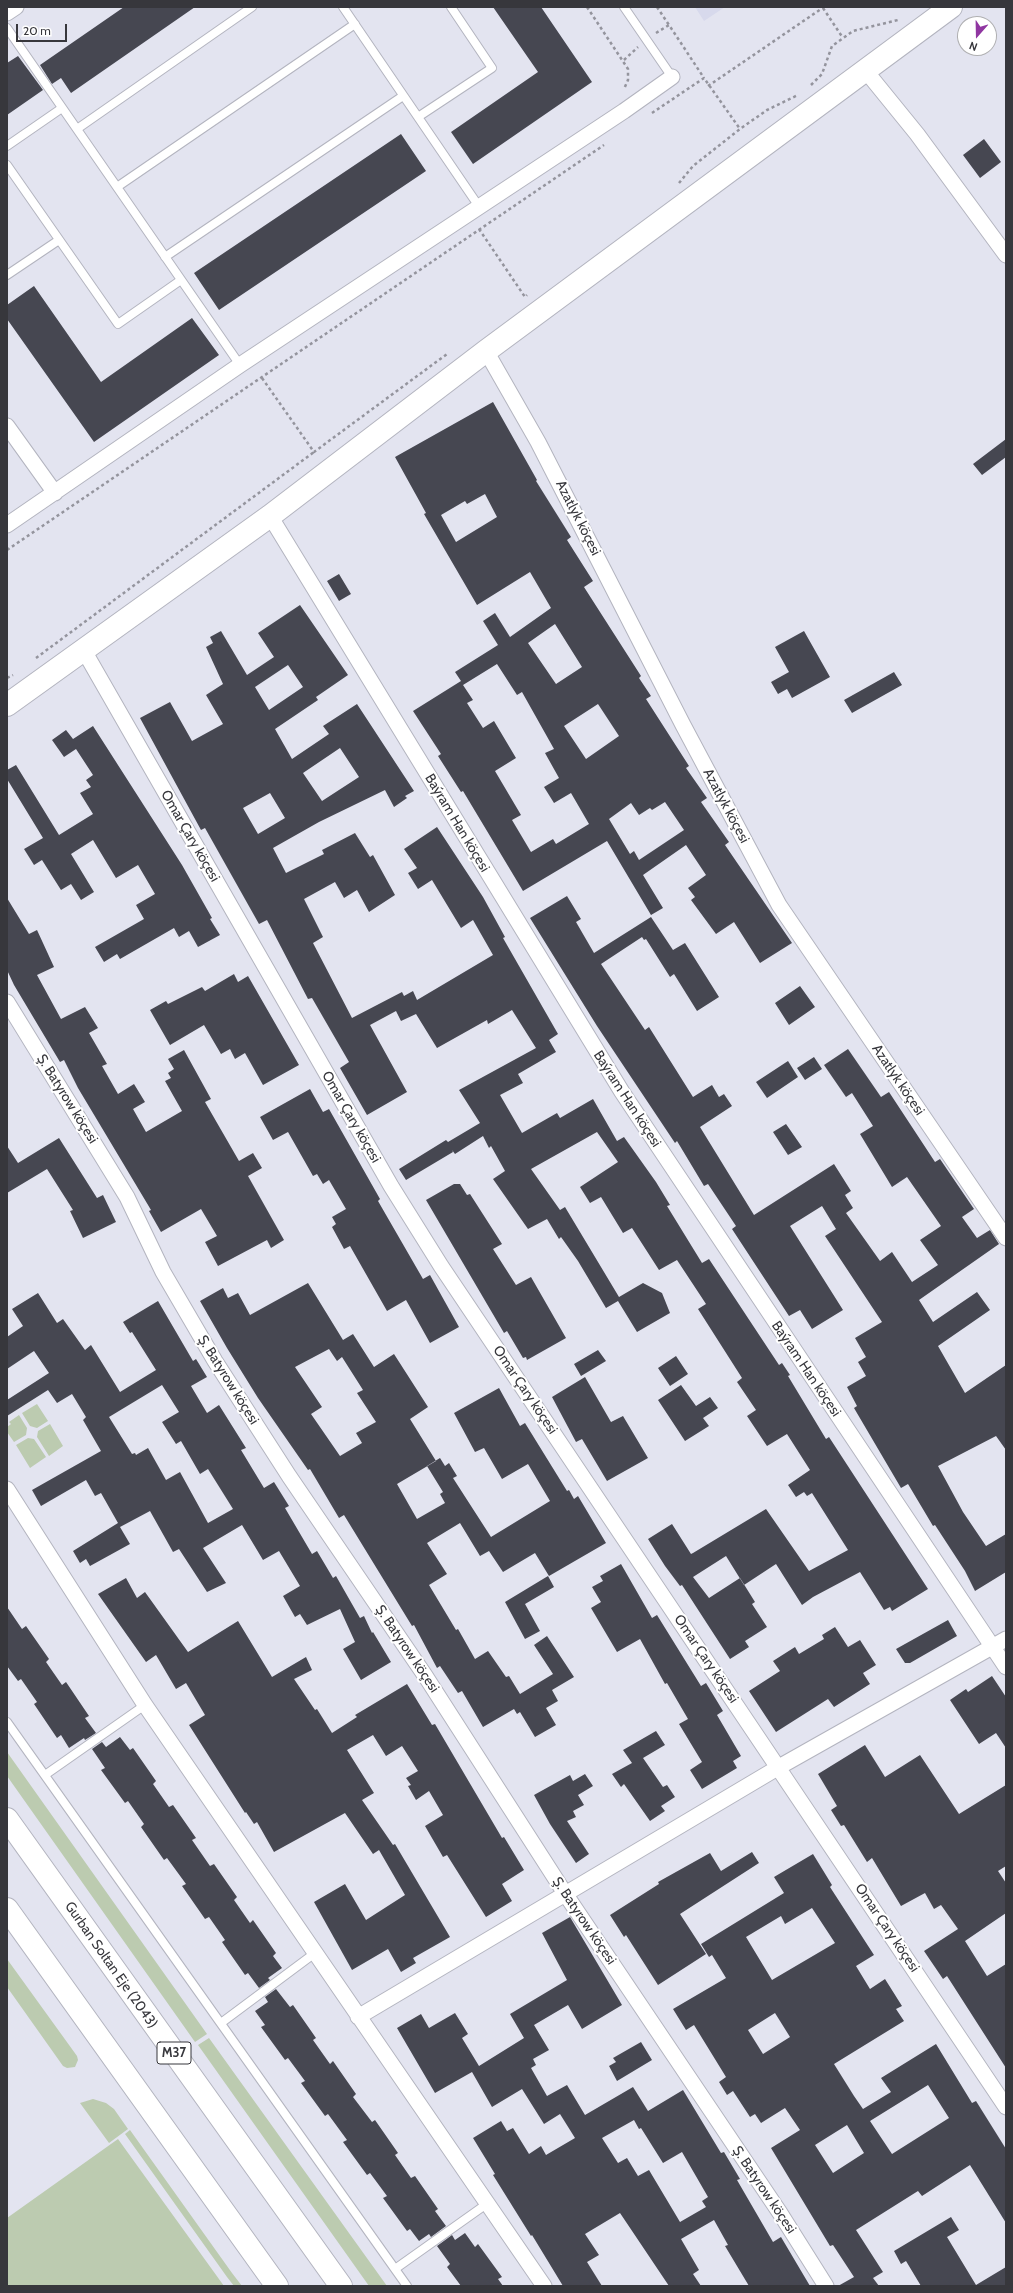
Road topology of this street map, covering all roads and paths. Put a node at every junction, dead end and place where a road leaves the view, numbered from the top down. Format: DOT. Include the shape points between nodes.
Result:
graph roads {
  1 [pos="16,7"];
  2 [pos="252,7"];
  3 [pos="343,7"];
  4 [pos="451,7"];
  5 [pos="624,7"];
  6 [pos="656,7"];
  7 [pos="823,7"];
  8 [pos="951,7"];
  9 [pos="7,13"];
  10 [pos="901,18"];
  11 [pos="355,24"];
  12 [pos="669,25"];
  13 [pos="7,28"];
  14 [pos="843,38"];
  15 [pos="865,70"];
  16 [pos="672,77"];
  17 [pos="708,86"];
  18 [pos="808,87"];
  19 [pos="804,92"];
  20 [pos="403,96"];
  21 [pos="62,108"];
  22 [pos="418,117"];
  23 [pos="77,129"];
  24 [pos="607,144"];
  25 [pos="7,146"];
  26 [pos="7,165"];
  27 [pos="117,187"];
  28 [pos="674,188"];
  29 [pos="480,208"];
  30 [pos="479,229"];
  31 [pos="59,240"];
  32 [pos="1006,256"];
  33 [pos="166,257"];
  34 [pos="7,275"];
  35 [pos="181,280"];
  36 [pos="531,292"];
  37 [pos="525,297"];
  38 [pos="519,301"];
  39 [pos="486,351"];
  40 [pos="448,353"];
  41 [pos="240,365"];
  42 [pos="262,378"];
  43 [pos="7,426"];
  44 [pos="314,452"];
  45 [pos="54,492"];
  46 [pos="270,516"];
  47 [pos="7,525"];
  48 [pos="7,550"];
  49 [pos="83,649"];
  50 [pos="33,660"];
  51 [pos="14,674"];
  52 [pos="7,678"];
  53 [pos="7,705"];
  54 [pos="7,1002"];
  55 [pos="1006,1238"];
  56 [pos="7,1489"];
  57 [pos="1006,1639"];
  58 [pos="993,1648"];
  59 [pos="1006,1667"];
  60 [pos="145,1705"];
  61 [pos="7,1722"];
  62 [pos="779,1767"];
  63 [pos="45,1775"];
  64 [pos="7,1819"];
  65 [pos="566,1895"];
  66 [pos="7,1909"];
  67 [pos="315,1953"];
  68 [pos="358,2018"];
  69 [pos="221,2023"];
  70 [pos="1006,2107"];
  71 [pos="488,2203"];
  72 [pos="395,2269"];
  73 [pos="277,2286"];
  74 [pos="341,2286"];
  75 [pos="407,2286"];
  76 [pos="544,2286"];
  77 [pos="826,2286"];
  1 -- 9 [label="street"];
  2 -- 23 [label="lane"];
  3 -- 11 [label="lane"];
  4 -- 22 [label="lane" via="492,68"];
  5 -- 16 [label="lane"];
  6 -- 12 [label="path"];
  7 -- 14 [label="path"];
  7 -- 17 [label="path"];
  8 -- 15 [label="main road"];
  10 -- 14 [label="path" via="853,31"];
  11 -- 20 [label="lane"];
  11 -- 27 [label="lane"];
  13 -- 21 [label="lane"];
  14 -- 18 [label="path" via="832,46 822,74"];
  15 -- 32 [label="street" via="917,134"];
  15 -- 39 [label="main road"];
  16 -- 29 [label="street"];
  19 -- 28 [label="path" via="767,110 740,129 693,166"];
  20 -- 22 [label="lane"];
  20 -- 33 [label="lane"];
  21 -- 23 [label="lane"];
  21 -- 25 [label="lane"];
  22 -- 29 [label="lane"];
  23 -- 27 [label="lane"];
  24 -- 30 [label="path"];
  26 -- 31 [label="lane"];
  27 -- 33 [label="lane"];
  29 -- 41 [label="street"];
  30 -- 37 [label="path"];
  30 -- 42 [label="path"];
  31 -- 34 [label="lane"];
  31 -- 35 [label="lane" via="118,324"];
  33 -- 35 [label="lane"];
  35 -- 41 [label="lane"];
  36 -- 37 [label="path"];
  37 -- 38 [label="path"];
  39 -- 46 [label="main road"];
  39 -- 55 [label="street, Azatlyk köçesi" via="538,442 779,905"];
  40 -- 44 [label="path"];
  41 -- 45 [label="street"];
  42 -- 44 [label="path"];
  42 -- 48 [label="path"];
  43 -- 45 [label="street"];
  44 -- 50 [label="path"];
  45 -- 47 [label="street"];
  46 -- 49 [label="main road"];
  46 -- 58 [label="street, Baýram Han köçesi" via="622,1092"];
  49 -- 53 [label="main road"];
  49 -- 62 [label="street, Omar Çary köçesi" via="391,1186 441,1266"];
  51 -- 52 [label="path"];
  54 -- 65 [label="street, Ş. Batyrow köçesi" via="127,1197 163,1272 215,1361 289,1476 426,1676"];
  56 -- 60 [label="street"];
  57 -- 58 [label="street"];
  58 -- 59 [label="street, Baýram Han köçesi"];
  58 -- 62 [label="street"];
  60 -- 63 [label="lane"];
  60 -- 67 [label="street"];
  61 -- 63 [label="lane"];
  62 -- 65 [label="street"];
  62 -- 70 [label="street, Omar Çary köçesi"];
  63 -- 69 [label="lane"];
  64 -- 74 [label="main road, Gurban Soltan Eje (2043) / M37"];
  65 -- 68 [label="street"];
  65 -- 77 [label="street, Ş. Batyrow köçesi" via="780,2213"];
  66 -- 73 [label="main road"];
  67 -- 68 [label="street"];
  67 -- 69 [label="lane"];
  68 -- 71 [label="street"];
  69 -- 72 [label="lane"];
  71 -- 72 [label="lane"];
  71 -- 76 [label="street"];
  72 -- 75 [label="lane"];
}
